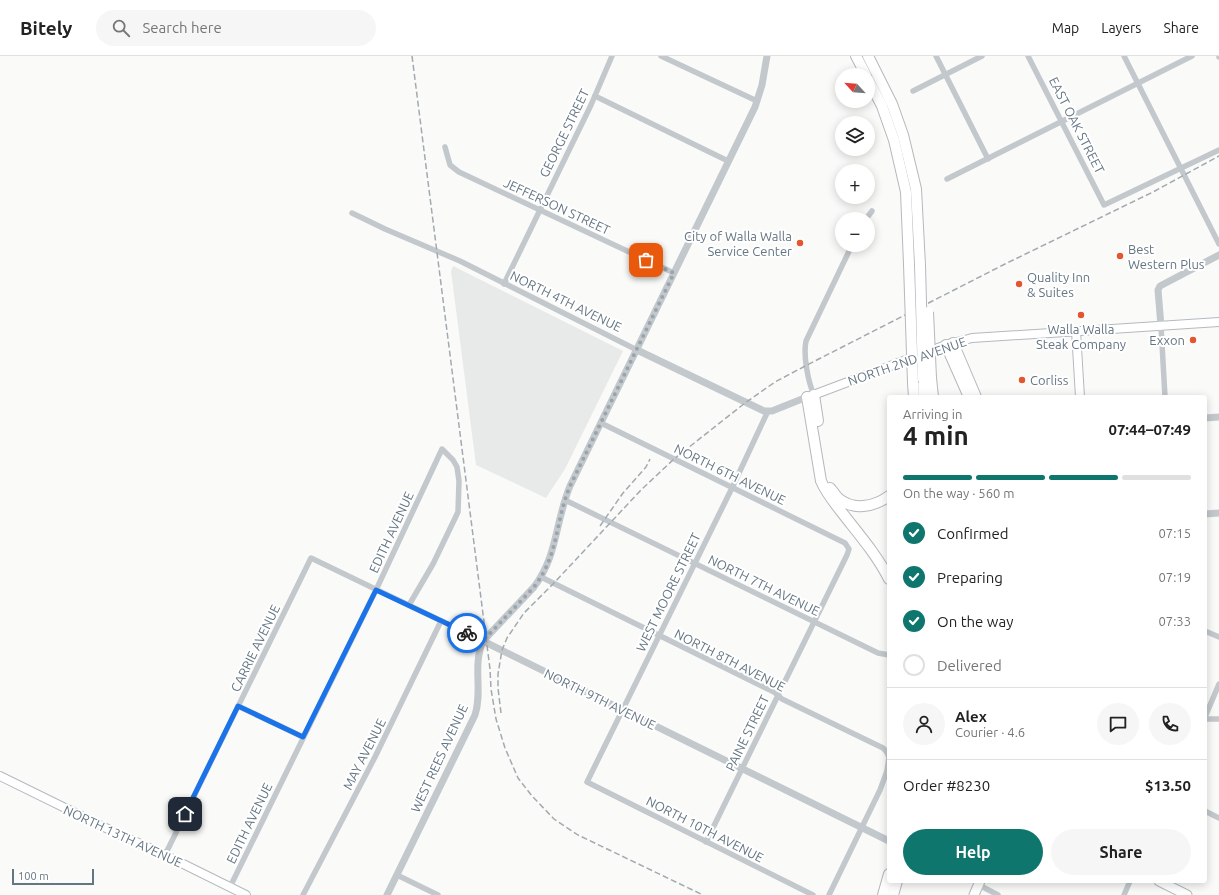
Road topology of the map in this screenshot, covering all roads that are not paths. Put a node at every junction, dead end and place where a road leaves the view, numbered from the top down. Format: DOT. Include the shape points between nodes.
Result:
graph roads {
  1 [pos="612,56"];
  2 [pos="661,56"];
  3 [pos="767,56"];
  4 [pos="856,56"];
  5 [pos="868,56"];
  6 [pos="936,56"];
  7 [pos="982,56"];
  8 [pos="1028,56"];
  9 [pos="1124,56"];
  10 [pos="1192,56"];
  11 [pos="862,68"];
  12 [pos="946,74"];
  13 [pos="1138,83"];
  14 [pos="912,91"];
  15 [pos="875,92"];
  16 [pos="595,96"];
  17 [pos="757,101"];
  18 [pos="1062,122"];
  19 [pos="445,147"];
  20 [pos="1219,150"];
  21 [pos="988,159"];
  22 [pos="728,161"];
  23 [pos="1181,169"];
  24 [pos="947,179"];
  25 [pos="539,210"];
  26 [pos="352,213"];
  27 [pos="1219,244"];
  28 [pos="849,252"];
  29 [pos="1219,255"];
  30 [pos="674,273"];
  31 [pos="504,284"];
  32 [pos="1219,322"];
  33 [pos="1161,326"];
  34 [pos="1076,331"];
  35 [pos="950,344"];
  36 [pos="637,350"];
  37 [pos="927,378"];
  38 [pos="910,383"];
  39 [pos="811,393"];
  40 [pos="907,395"];
  41 [pos="913,395"];
  42 [pos="924,395"];
  43 [pos="932,395"];
  44 [pos="968,395"];
  45 [pos="975,395"];
  46 [pos="1080,395"];
  47 [pos="1165,395"];
  48 [pos="768,411"];
  49 [pos="1219,417"];
  50 [pos="1207,418"];
  51 [pos="600,423"];
  52 [pos="732,488"];
  53 [pos="887,497"];
  54 [pos="565,500"];
  55 [pos="1219,513"];
  56 [pos="1207,514"];
  57 [pos="848,547"];
  58 [pos="311,558"];
  59 [pos="695,563"];
  60 [pos="887,575"];
  61 [pos="541,577"];
  62 [pos="376,590"];
  63 [pos="408,606"];
  64 [pos="441,621"];
  65 [pos="814,622"];
  66 [pos="1207,632"];
  67 [pos="659,636"];
  68 [pos="1219,637"];
  69 [pos="483,641"];
  70 [pos="887,655"];
  71 [pos="1219,684"];
  72 [pos="778,695"];
  73 [pos="238,706"];
  74 [pos="623,710"];
  75 [pos="1207,713"];
  76 [pos="1207,718"];
  77 [pos="1219,719"];
  78 [pos="303,737"];
  79 [pos="887,754"];
  80 [pos="887,763"];
  81 [pos="742,768"];
  82 [pos="0,776"];
  83 [pos="587,782"];
  84 [pos="1207,813"];
  85 [pos="1219,818"];
  86 [pos="862,828"];
  87 [pos="887,840"];
  88 [pos="706,842"];
  89 [pos="165,855"];
  90 [pos="397,875"];
  91 [pos="887,881"];
  92 [pos="896,883"];
  93 [pos="977,883"];
  94 [pos="979,883"];
  95 [pos="1129,883"];
  96 [pos="1163,883"];
  97 [pos="230,887"];
  98 [pos="246,895"];
  99 [pos="303,895"];
  100 [pos="388,895"];
  101 [pos="438,895"];
  102 [pos="812,895"];
  103 [pos="829,895"];
  104 [pos="883,895"];
  105 [pos="893,895"];
  106 [pos="974,895"];
  107 [pos="998,895"];
  108 [pos="1124,895"];
  109 [pos="1187,895"];
  1 -- 16 [label="street, GEORGE STREET"];
  2 -- 17 [label="street"];
  3 -- 17 [label="street, WEST REES AVENUE"];
  4 -- 11 [label="highway"];
  5 -- 37 [label="highway, bridge" via="892,104 916,189"];
  6 -- 12 [label="street"];
  7 -- 12 [label="street"];
  8 -- 18 [label="street, EAST OAK STREET"];
  9 -- 13 [label="street"];
  10 -- 13 [label="street"];
  12 -- 14 [label="street"];
  12 -- 21 [label="street"];
  13 -- 18 [label="street"];
  13 -- 23 [label="street"];
  15 -- 38 [label="highway, bridge" via="891,134 906,192 911,328"];
  16 -- 22 [label="street"];
  16 -- 25 [label="street, GEORGE STREET"];
  17 -- 22 [label="street, WEST REES AVENUE"];
  18 -- 21 [label="street"];
  18 -- 23 [label="street, EAST OAK STREET" via="1104,205"];
  19 -- 25 [label="street, JEFFERSON STREET" via="448,161 453,168"];
  20 -- 23 [label="street"];
  21 -- 24 [label="street"];
  22 -- 30 [label="street, WEST REES AVENUE"];
  23 -- 27 [label="street"];
  25 -- 30 [label="street, JEFFERSON STREET"];
  25 -- 31 [label="street, GEORGE STREET"];
  26 -- 31 [label="street, NORTH 4TH AVENUE"];
  28 -- 39 [label="street" via="806,341"];
  29 -- 33 [label="street" via="1160,286 1158,290"];
  30 -- 36 [label="street, WEST REES AVENUE"];
  31 -- 36 [label="street, NORTH 4TH AVENUE"];
  32 -- 33 [label="main road, NORTH 2ND AVENUE"];
  33 -- 34 [label="main road, NORTH 2ND AVENUE"];
  33 -- 47 [label="street"];
  34 -- 35 [label="main road, NORTH 2ND AVENUE" via="972,338"];
  34 -- 46 [label="main road"];
  35 -- 39 [label="main road, NORTH 2ND AVENUE"];
  35 -- 44 [label="highway"];
  35 -- 45 [label="highway"];
  36 -- 48 [label="street, NORTH 4TH AVENUE" via="760,410"];
  36 -- 51 [label="street, WEST REES AVENUE"];
  37 -- 42 [label="highway"];
  37 -- 43 [label="highway"];
  38 -- 40 [label="highway"];
  38 -- 41 [label="highway"];
  39 -- 48 [label="street, NORTH 2ND AVENUE"];
  39 -- 53 [label="highway" via="825,475 830,488 838,498 848,504 860,506 871,506"];
  39 -- 60 [label="highway" via="821,481 825,492 861,537"];
  48 -- 52 [label="street, WEST MOORE STREET"];
  49 -- 50 [label="street"];
  51 -- 52 [label="street, NORTH 6TH AVENUE"];
  51 -- 54 [label="street, WEST REES AVENUE"];
  52 -- 57 [label="street, NORTH 6TH AVENUE"];
  52 -- 59 [label="street, WEST MOORE STREET"];
  54 -- 59 [label="street, NORTH 7TH AVENUE"];
  54 -- 61 [label="street, WEST REES AVENUE" via="553,550"];
  55 -- 56 [label="street"];
  57 -- 65 [label="street, PAINE STREET" via="848,555"];
  58 -- 62 [label="street, NORTH 9TH AVENUE"];
  58 -- 73 [label="street, CARRIE AVENUE"];
  59 -- 65 [label="street, NORTH 7TH AVENUE"];
  59 -- 67 [label="street, WEST MOORE STREET"];
  61 -- 67 [label="street, NORTH 8TH AVENUE"];
  61 -- 69 [label="street, WEST REES AVENUE"];
  62 -- 63 [label="street, NORTH 9TH AVENUE"];
  62 -- 63 [label="street, EDITH AVENUE" via="442,449 457,467 458,512 433,564"];
  62 -- 78 [label="street, EDITH AVENUE"];
  63 -- 64 [label="street, NORTH 9TH AVENUE"];
  64 -- 69 [label="street, NORTH 9TH AVENUE"];
  64 -- 99 [label="street, MAY AVENUE" via="375,758"];
  65 -- 70 [label="street, NORTH 7TH AVENUE" via="878,653"];
  65 -- 72 [label="street, PAINE STREET"];
  66 -- 68 [label="street"];
  67 -- 72 [label="street, NORTH 8TH AVENUE"];
  67 -- 74 [label="street, WEST MOORE STREET"];
  69 -- 74 [label="street, NORTH 9TH AVENUE"];
  69 -- 90 [label="street, WEST REES AVENUE" via="477,658 478,698 475,715"];
  71 -- 75 [label="street"];
  72 -- 79 [label="street, NORTH 8TH AVENUE"];
  72 -- 81 [label="street, PAINE STREET"];
  73 -- 78 [label="street"];
  73 -- 89 [label="street, CARRIE AVENUE"];
  74 -- 81 [label="street, NORTH 9TH AVENUE"];
  74 -- 83 [label="street, WEST MOORE STREET"];
  76 -- 77 [label="street"];
  78 -- 97 [label="street, EDITH AVENUE"];
  80 -- 86 [label="street" via="885,778"];
  81 -- 86 [label="street, NORTH 9TH AVENUE"];
  81 -- 88 [label="street, PAINE STREET"];
  82 -- 89 [label="main road, NORTH 13TH AVENUE" via="112,832"];
  83 -- 88 [label="street, NORTH 10TH AVENUE"];
  84 -- 85 [label="street"];
  86 -- 87 [label="street, NORTH 9TH AVENUE"];
  86 -- 103 [label="street"];
  88 -- 102 [label="street, NORTH 10TH AVENUE"];
  89 -- 97 [label="main road, NORTH 13TH AVENUE"];
  90 -- 100 [label="street, WEST REES AVENUE"];
  90 -- 101 [label="street"];
  91 -- 104 [label="highway"];
  92 -- 105 [label="highway"];
  93 -- 106 [label="main road"];
  94 -- 107 [label="street"];
  95 -- 108 [label="street"];
  96 -- 109 [label="main road"];
  97 -- 98 [label="main road, NORTH 13TH AVENUE"];
}
